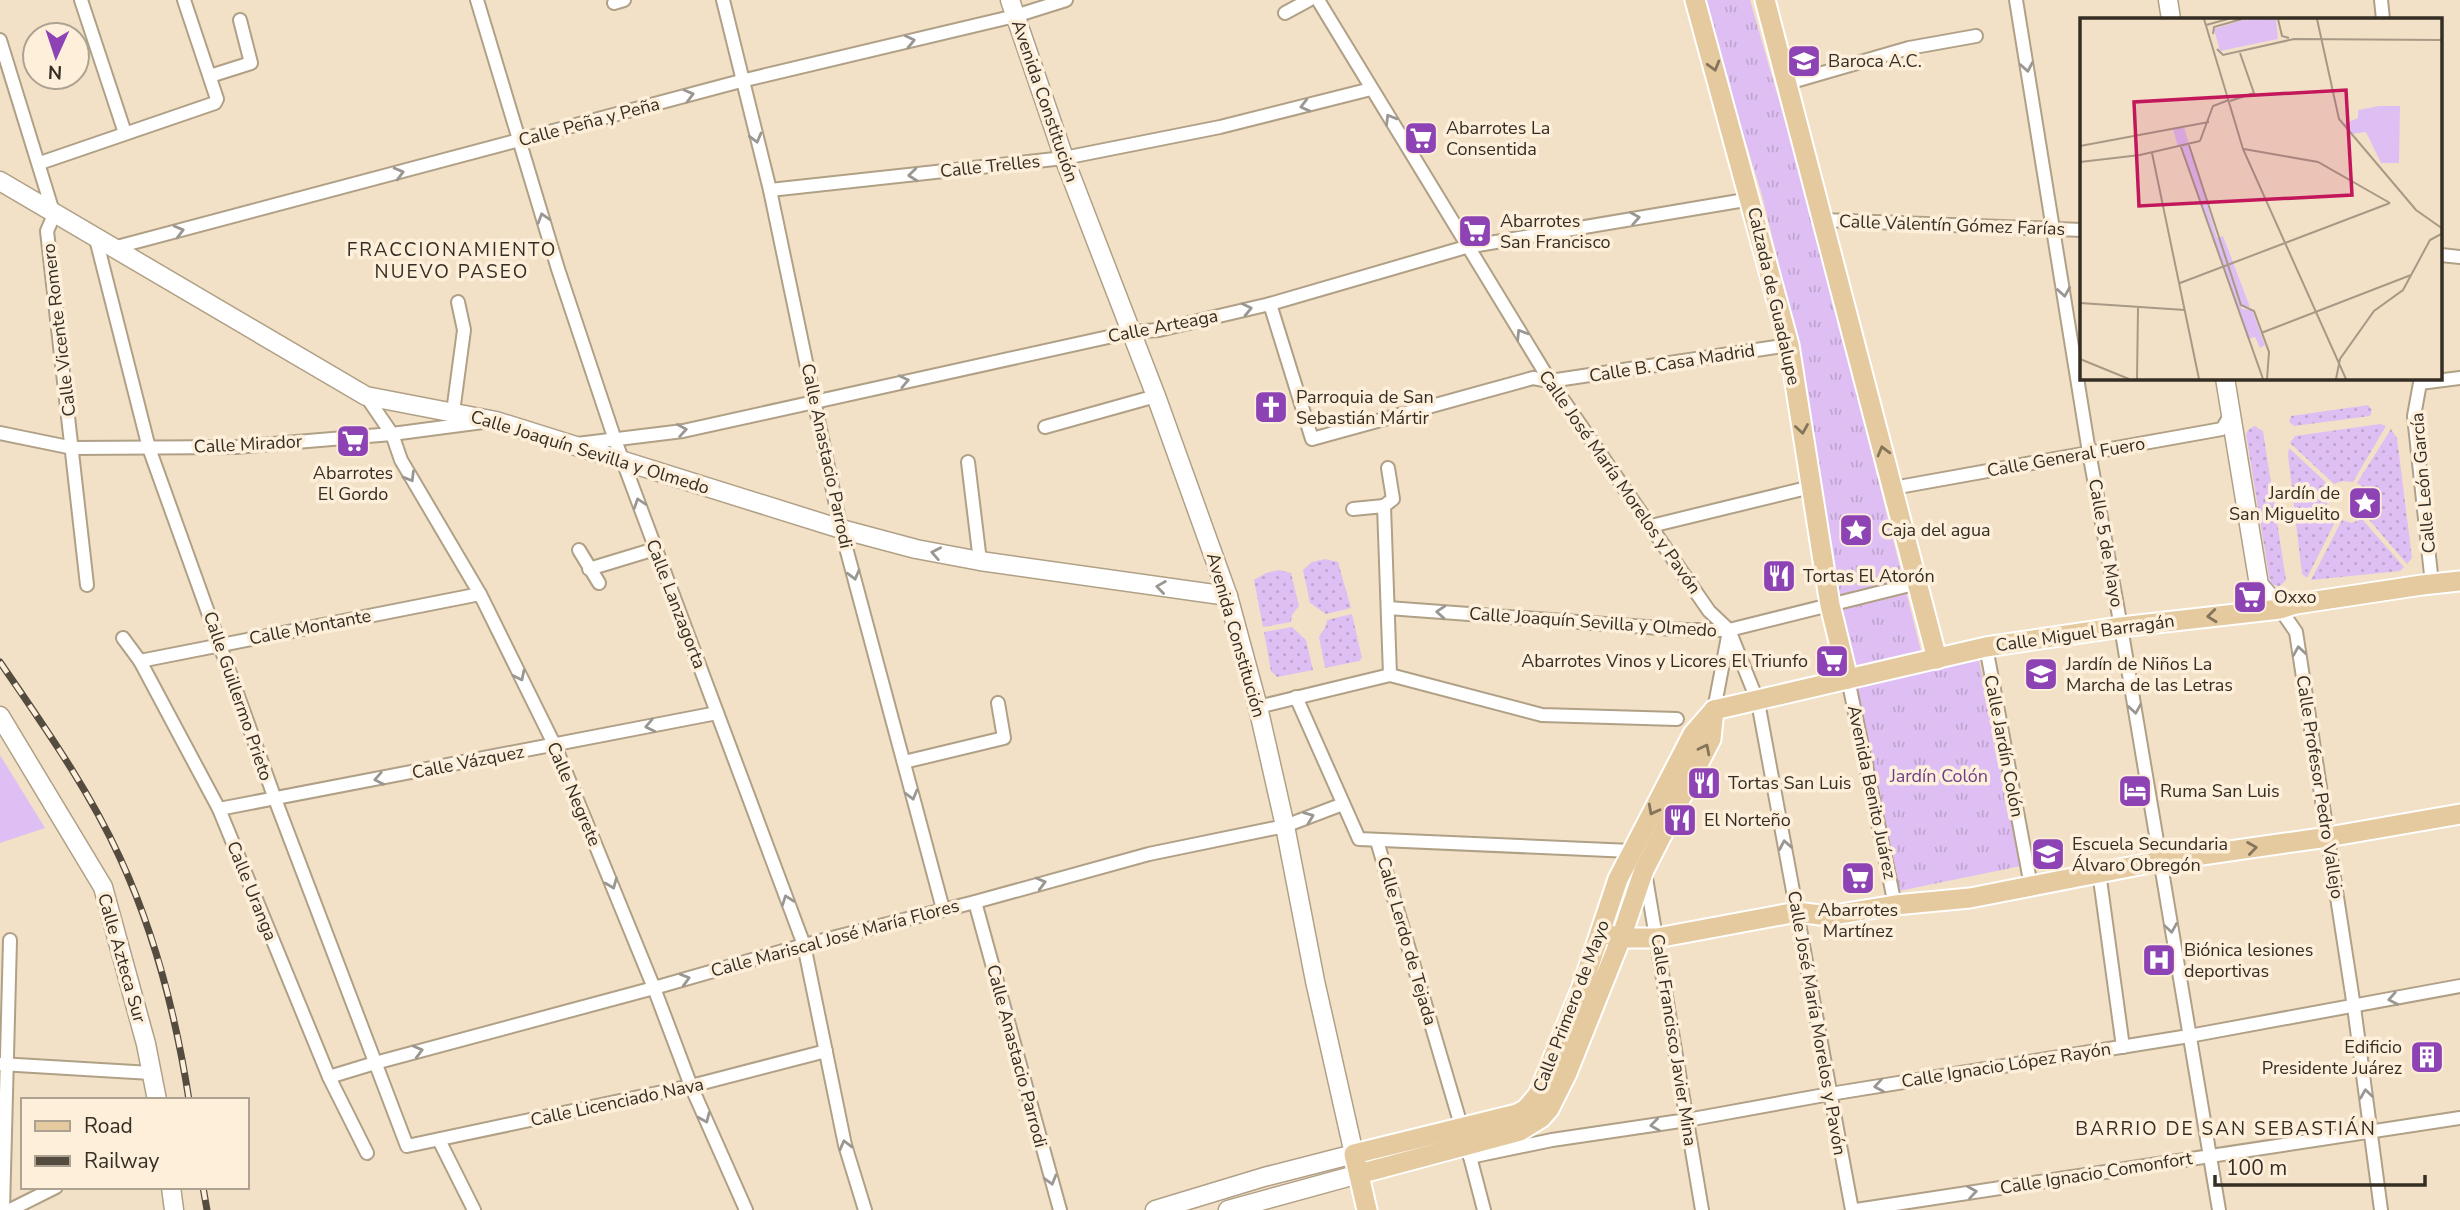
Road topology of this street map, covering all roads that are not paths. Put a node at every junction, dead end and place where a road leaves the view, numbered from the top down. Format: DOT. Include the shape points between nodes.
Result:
graph roads {
  1 [pos="81,0"];
  2 [pos="184,0"];
  3 [pos="477,0"];
  4 [pos="723,0"];
  5 [pos="1066,0"];
  6 [pos="1309,0"];
  7 [pos="1318,0"];
  8 [pos="1695,0"];
  9 [pos="1765,0"];
  10 [pos="2015,0"];
  11 [pos="2168,0"];
  12 [pos="2381,0"];
  13 [pos="1012,8"];
  14 [pos="1285,13"];
  15 [pos="2171,18"];
  16 [pos="2383,18"];
  17 [pos="240,20"];
  18 [pos="1976,36"];
  19 [pos="0,40"];
  20 [pos="210,76"];
  21 [pos="741,81"];
  22 [pos="1788,83"];
  23 [pos="1371,89"];
  24 [pos="125,132"];
  25 [pos="519,142"];
  26 [pos="1064,158"];
  27 [pos="40,163"];
  28 [pos="0,181"];
  29 [pos="770,190"];
  30 [pos="1751,199"];
  31 [pos="54,215"];
  32 [pos="1823,220"];
  33 [pos="2054,228"];
  34 [pos="2080,230"];
  35 [pos="96,239"];
  36 [pos="1466,247"];
  37 [pos="113,248"];
  38 [pos="2442,256"];
  39 [pos="2460,257"];
  40 [pos="458,302"];
  41 [pos="1270,303"];
  42 [pos="1131,332"];
  43 [pos="1789,345"];
  44 [pos="2460,378"];
  45 [pos="2225,380"];
  46 [pos="1550,381"];
  47 [pos="366,396"];
  48 [pos="1156,396"];
  49 [pos="814,401"];
  50 [pos="453,412"];
  51 [pos="2231,414"];
  52 [pos="496,421"];
  53 [pos="1045,427"];
  54 [pos="0,433"];
  55 [pos="392,433"];
  56 [pos="615,440"];
  57 [pos="573,444"];
  58 [pos="73,448"];
  59 [pos="149,448"];
  60 [pos="2089,452"];
  61 [pos="624,461"];
  62 [pos="968,462"];
  63 [pos="1388,468"];
  64 [pos="1811,487"];
  65 [pos="1893,488"];
  66 [pos="1384,506"];
  67 [pos="1353,509"];
  68 [pos="1651,526"];
  69 [pos="841,529"];
  70 [pos="579,550"];
  71 [pos="655,550"];
  72 [pos="981,561"];
  73 [pos="589,569"];
  74 [pos="2460,581"];
  75 [pos="600,583"];
  76 [pos="1918,583"];
  77 [pos="2432,584"];
  78 [pos="87,585"];
  79 [pos="480,594"];
  80 [pos="1228,596"];
  81 [pos="1830,605"];
  82 [pos="1388,608"];
  83 [pos="2280,609"];
  84 [pos="2121,626"];
  85 [pos="1729,630"];
  86 [pos="123,638"];
  87 [pos="220,645"];
  88 [pos="1986,647"];
  89 [pos="1937,659"];
  90 [pos="140,661"];
  91 [pos="1390,675"];
  92 [pos="1849,679"];
  93 [pos="1296,697"];
  94 [pos="1758,702"];
  95 [pos="998,703"];
  96 [pos="1258,707"];
  97 [pos="1714,710"];
  98 [pos="717,712"];
  99 [pos="0,716"];
  100 [pos="1677,719"];
  101 [pos="555,746"];
  102 [pos="904,762"];
  103 [pos="275,799"];
  104 [pos="1343,804"];
  105 [pos="219,809"];
  106 [pos="2460,814"];
  107 [pos="1285,826"];
  108 [pos="2328,837"];
  109 [pos="1377,841"];
  110 [pos="1631,851"];
  111 [pos="2160,861"];
  112 [pos="1644,870"];
  113 [pos="2099,873"];
  114 [pos="2031,886"];
  115 [pos="975,902"];
  116 [pos="1895,905"];
  117 [pos="943,908"];
  118 [pos="1797,912"];
  119 [pos="1611,935"];
  120 [pos="1657,938"];
  121 [pos="10,940"];
  122 [pos="804,945"];
  123 [pos="4,959"];
  124 [pos="2460,986"];
  125 [pos="654,988"];
  126 [pos="2354,1007"];
  127 [pos="2189,1036"];
  128 [pos="2123,1046"];
  129 [pos="826,1051"];
  130 [pos="375,1063"];
  131 [pos="3,1064"];
  132 [pos="151,1073"];
  133 [pos="329,1077"];
  134 [pos="691,1086"];
  135 [pos="1830,1094"];
  136 [pos="157,1098"];
  137 [pos="1536,1111"];
  138 [pos="2460,1118"];
  139 [pos="1687,1120"];
  140 [pos="2371,1131"];
  141 [pos="439,1140"];
  142 [pos="1552,1140"];
  143 [pos="1466,1144"];
  144 [pos="407,1146"];
  145 [pos="367,1153"];
  146 [pos="1354,1154"];
  147 [pos="2210,1155"];
  148 [pos="1359,1174"];
  149 [pos="52,1189"];
  150 [pos="171,1189"];
  151 [pos="3,1210"];
  152 [pos="10,1210"];
  153 [pos="174,1210"];
  154 [pos="474,1210"];
  155 [pos="746,1210"];
  156 [pos="865,1210"];
  157 [pos="1059,1210"];
  158 [pos="1155,1210"];
  159 [pos="1228,1210"];
  160 [pos="1367,1210"];
  161 [pos="1484,1210"];
  162 [pos="1702,1210"];
  163 [pos="1854,1210"];
  164 [pos="2219,1210"];
  165 [pos="2381,1210"];
  1 -- 24 [label="street"];
  2 -- 20 [label="street"];
  3 -- 25 [label="street, Calle Lanzagorta"];
  4 -- 21 [label="street, Calle Anastacio Parrodi"];
  5 -- 13 [label="street, Calle Peña y Peña"];
  6 -- 14 [label="street"];
  7 -- 23 [label="street, Calle José María Morelos y Pavón"];
  8 -- 30 [label="main road, Calzada de Guadalupe, one-way"];
  9 -- 22 [label="main road"];
  10 -- 33 [label="street, Calle 5 de Mayo, one-way"];
  11 -- 15 [label="street"];
  12 -- 16 [label="street"];
  21 -- 13 [label="street, Calle Peña y Peña, one-way"];
  13 -- 26 [label="street, Avenida Constitución"];
  17 -- 20 [label="street" via="251,62"];
  18 -- 22 [label="street" via="1909,48"];
  19 -- 27 [label="street"];
  20 -- 24 [label="street" via="215,103"];
  25 -- 21 [label="street, Calle Peña y Peña, one-way"];
  21 -- 29 [label="street, Calle Anastacio Parrodi, one-way"];
  22 -- 32 [label="main road"];
  23 -- 26 [label="street, Calle Trelles, one-way" via="1220,127"];
  36 -- 23 [label="street, Calle José María Morelos y Pavón, one-way"];
  24 -- 27 [label="street"];
  37 -- 25 [label="street, Calle Peña y Peña, one-way"];
  56 -- 25 [label="street, Calle Lanzagorta, one-way"];
  26 -- 29 [label="street, Calle Trelles, one-way"];
  26 -- 42 [label="street, Avenida Constitución"];
  27 -- 31 [label="street"];
  28 -- 31 [label="street, Calle Joaquín Sevilla y Olmedo"];
  29 -- 49 [label="street, Calle Anastacio Parrodi"];
  36 -- 30 [label="street, Calle Arteaga, one-way"];
  30 -- 43 [label="main road, Calzada de Guadalupe"];
  31 -- 35 [label="street, Calle Joaquín Sevilla y Olmedo"];
  31 -- 58 [label="street, Calle Vicente Romero" via="47,231"];
  32 -- 33 [label="street, Calle Valentín Gómez Farías"];
  65 -- 32 [label="main road, one-way"];
  33 -- 34 [label="street, Calle Valentín Gómez Farías"];
  33 -- 60 [label="street, Calle 5 de Mayo, one-way"];
  35 -- 37 [label="street, Calle Joaquín Sevilla y Olmedo"];
  35 -- 59 [label="street, Calle Guillermo Prieto"];
  36 -- 41 [label="street, Calle Arteaga"];
  46 -- 36 [label="street, Calle José María Morelos y Pavón, one-way"];
  37 -- 47 [label="street, Calle Joaquín Sevilla y Olmedo"];
  38 -- 39 [label="street"];
  40 -- 50 [label="street" via="464,330"];
  42 -- 41 [label="street, Calle Arteaga, one-way" via="1158,330"];
  41 -- 46 [label="street, Calle B. Casa Madrid" via="1312,439 1533,378"];
  42 -- 48 [label="street, Avenida Constitución"];
  49 -- 42 [label="street, Calle Arteaga, one-way"];
  43 -- 46 [label="street, Calle B. Casa Madrid"];
  43 -- 64 [label="main road, Calzada de Guadalupe, one-way"];
  44 -- 77 [label="street, Calle León García" via="2420,383 2414,416"];
  45 -- 51 [label="street, Calle Profesor Pedro Vallejo"];
  46 -- 68 [label="street, Calle José María Morelos y Pavón"];
  47 -- 50 [label="street, Calle Joaquín Sevilla y Olmedo"];
  47 -- 55 [label="street, Calle Negrete"];
  48 -- 53 [label="street"];
  48 -- 80 [label="street, Avenida Constitución"];
  56 -- 49 [label="street, Calle Arteaga, one-way" via="683,431"];
  49 -- 69 [label="street, Calle Anastacio Parrodi"];
  50 -- 52 [label="street, Calle Joaquín Sevilla y Olmedo"];
  51 -- 60 [label="street, Calle General Fuero" via="2222,429"];
  51 -- 83 [label="street, Calle Profesor Pedro Vallejo" via="2259,585"];
  52 -- 55 [label="street, Calle Mirador"];
  52 -- 57 [label="street, Calle Joaquín Sevilla y Olmedo"];
  54 -- 58 [label="street, Calle Mirador"];
  55 -- 59 [label="street, Calle Mirador" via="236,447"];
  55 -- 79 [label="street, Calle Negrete, one-way" via="401,460"];
  56 -- 57 [label="street, Calle Arteaga"];
  56 -- 61 [label="street, Calle Lanzagorta"];
  57 -- 61 [label="street, Calle Joaquín Sevilla y Olmedo"];
  58 -- 59 [label="street, Calle Mirador"];
  58 -- 78 [label="street"];
  59 -- 87 [label="street, Calle Guillermo Prieto"];
  60 -- 65 [label="street, Calle General Fuero"];
  60 -- 84 [label="street, Calle 5 de Mayo"];
  61 -- 69 [label="street, Calle Joaquín Sevilla y Olmedo"];
  71 -- 61 [label="street, Calle Lanzagorta, one-way"];
  62 -- 72 [label="street"];
  63 -- 66 [label="street" via="1393,499"];
  64 -- 68 [label="street"];
  64 -- 81 [label="main road, Calzada de Guadalupe"];
  65 -- 76 [label="main road"];
  66 -- 67 [label="street"];
  66 -- 82 [label="street"];
  68 -- 85 [label="street, Calle José María Morelos y Pavón" via="1709,611"];
  72 -- 69 [label="street, Calle Joaquín Sevilla y Olmedo, one-way"];
  69 -- 102 [label="street, Calle Anastacio Parrodi, one-way"];
  70 -- 73 [label="street"];
  71 -- 73 [label="street"];
  71 -- 98 [label="street, Calle Lanzagorta"];
  80 -- 72 [label="street, Calle Joaquín Sevilla y Olmedo, one-way"];
  73 -- 75 [label="street"];
  74 -- 77 [label="main road, Calle Miguel Barragán"];
  76 -- 81 [label="street, Calle Joaquín Sevilla y Olmedo"];
  76 -- 89 [label="main road"];
  77 -- 83 [label="main road, Calle Miguel Barragán"];
  79 -- 87 [label="street, Calle Montante"];
  79 -- 101 [label="street, Calle Negrete, one-way"];
  80 -- 96 [label="street, Avenida Constitución"];
  81 -- 85 [label="street, Calle Joaquín Sevilla y Olmedo"];
  81 -- 92 [label="main road, Calzada de Guadalupe"];
  85 -- 82 [label="street, Calle Joaquín Sevilla y Olmedo, one-way"];
  82 -- 91 [label="street"];
  83 -- 84 [label="main road, Calle Miguel Barragán, one-way"];
  108 -- 83 [label="street, Calle Profesor Pedro Vallejo, one-way" via="2296,632"];
  84 -- 88 [label="main road, Calle Miguel Barragán"];
  84 -- 111 [label="street, Calle 5 de Mayo, one-way"];
  85 -- 94 [label="street, Calle José María Morelos y Pavón"];
  85 -- 97 [label="street, Calle Primero de Mayo"];
  86 -- 90 [label="street, Calle Uranga"];
  87 -- 90 [label="street, Calle Montante"];
  87 -- 103 [label="street, Calle Guillermo Prieto"];
  88 -- 89 [label="main road, Calle Miguel Barragán"];
  88 -- 114 [label="street, Calle Jardín Colón"];
  89 -- 92 [label="main road, Calle Miguel Barragán"];
  90 -- 105 [label="street, Calle Uranga"];
  91 -- 93 [label="street"];
  91 -- 100 [label="street" via="1542,715"];
  92 -- 94 [label="main road, Calle Miguel Barragán"];
  92 -- 116 [label="street, Avenida Benito Juárez"];
  93 -- 96 [label="street"];
  93 -- 104 [label="street, Calle Lerdo de Tejada"];
  94 -- 97 [label="main road, Calle Miguel Barragán"];
  118 -- 94 [label="street, Calle José María Morelos y Pavón, one-way"];
  95 -- 102 [label="street" via="1004,738"];
  96 -- 107 [label="street, Avenida Constitución"];
  97 -- 110 [label="main road, Calle Primero de Mayo, one-way" via="1693,734"];
  112 -- 97 [label="main road, Calle Primero de Mayo, one-way" via="1711,738"];
  98 -- 101 [label="street, Calle Vázquez, one-way"];
  122 -- 98 [label="street, Calle Lanzagorta, one-way"];
  99 -- 132 [label="street, Calle Azteca Sur" via="103,887"];
  101 -- 103 [label="street, Calle Vázquez, one-way"];
  101 -- 125 [label="street, Calle Negrete, one-way"];
  102 -- 117 [label="street, Calle Anastacio Parrodi, one-way"];
  103 -- 105 [label="street, Calle Vázquez"];
  103 -- 130 [label="street, Calle Guillermo Prieto"];
  107 -- 104 [label="street, Calle Mariscal José María Flores, one-way"];
  104 -- 109 [label="street, Calle Lerdo de Tejada" via="1359,839"];
  105 -- 133 [label="street, Calle Uranga"];
  106 -- 108 [label="main road"];
  115 -- 107 [label="street, Calle Mariscal José María Flores, one-way" via="1149,854"];
  107 -- 146 [label="street, Avenida Constitución"];
  111 -- 108 [label="main road, one-way"];
  108 -- 126 [label="street, Calle Profesor Pedro Vallejo"];
  109 -- 110 [label="street"];
  109 -- 143 [label="street, Calle Lerdo de Tejada"];
  110 -- 112 [label="street"];
  110 -- 119 [label="main road, Calle Primero de Mayo" via="1618,879"];
  111 -- 113 [label="main road"];
  111 -- 127 [label="street, Calle 5 de Mayo, one-way"];
  112 -- 119 [label="main road, Calle Primero de Mayo"];
  112 -- 120 [label="street, Calle Francisco Javier Mina"];
  113 -- 114 [label="main road"];
  113 -- 128 [label="street"];
  114 -- 116 [label="main road"];
  115 -- 117 [label="street, Calle Mariscal José María Flores"];
  115 -- 157 [label="street, Calle Anastacio Parrodi, one-way"];
  116 -- 118 [label="main road" via="1828,916"];
  117 -- 122 [label="street, Calle Mariscal José María Flores"];
  118 -- 120 [label="main road"];
  118 -- 135 [label="street, Calle José María Morelos y Pavón"];
  119 -- 120 [label="main road"];
  119 -- 137 [label="main road, Calle Primero de Mayo" via="1559,1069 1554,1100"];
  120 -- 139 [label="street, Calle Francisco Javier Mina"];
  121 -- 123 [label="street"];
  125 -- 122 [label="street, Calle Mariscal José María Flores, one-way"];
  122 -- 129 [label="street, Calle Lanzagorta"];
  123 -- 131 [label="street"];
  124 -- 126 [label="street, Calle Ignacio López Rayón, one-way"];
  130 -- 125 [label="street, Calle Mariscal José María Flores, one-way"];
  125 -- 134 [label="street, Calle Negrete"];
  126 -- 127 [label="street, Calle Ignacio López Rayón"];
  140 -- 126 [label="street, Calle Profesor Pedro Vallejo, one-way"];
  127 -- 128 [label="street, Calle Ignacio López Rayón"];
  127 -- 147 [label="street, Calle 5 de Mayo"];
  128 -- 135 [label="street, Calle Ignacio López Rayón, one-way"];
  129 -- 134 [label="street, Calle Licenciado Nava"];
  156 -- 129 [label="street, Calle Lanzagorta, one-way" via="845,1145"];
  130 -- 133 [label="street, Calle Mariscal José María Flores"];
  130 -- 144 [label="street, Calle Guillermo Prieto"];
  131 -- 132 [label="street"];
  131 -- 151 [label="street"];
  132 -- 136 [label="street, Calle Azteca Sur"];
  133 -- 145 [label="street, Calle Uranga"];
  134 -- 141 [label="street, Calle Licenciado Nava"];
  134 -- 155 [label="street, Calle Negrete, one-way"];
  135 -- 139 [label="street, Calle Ignacio López Rayón"];
  135 -- 163 [label="street, Calle José María Morelos y Pavón"];
  137 -- 142 [label="street"];
  137 -- 143 [label="main road, Calle Primero de Mayo" via="1520,1131 1501,1128"];
  138 -- 140 [label="street, Calle Ignacio Comonfort"];
  139 -- 142 [label="street, Calle Ignacio López Rayón, one-way"];
  139 -- 162 [label="street, Calle Francisco Javier Mina"];
  140 -- 147 [label="street, Calle Ignacio Comonfort"];
  140 -- 165 [label="street, Calle Profesor Pedro Vallejo"];
  141 -- 144 [label="street, Calle Licenciado Nava"];
  141 -- 154 [label="street"];
  142 -- 143 [label="street, Calle Ignacio López Rayón"];
  143 -- 146 [label="main road, Calle Primero de Mayo"];
  143 -- 148 [label="main road, Calle Primero de Mayo"];
  143 -- 161 [label="street, Calle Lerdo de Tejada"];
  146 -- 148 [label="main road, Avenida Constitución"];
  146 -- 158 [label="street, Calle Primero de Mayo"];
  163 -- 147 [label="street, Calle Ignacio Comonfort, one-way"];
  147 -- 164 [label="street, Calle 5 de Mayo"];
  148 -- 159 [label="street, Calle Primero de Mayo"];
  148 -- 160 [label="main road, Avenida Constitución"];
  149 -- 152 [label="street"];
  150 -- 153 [label="street"];
}
